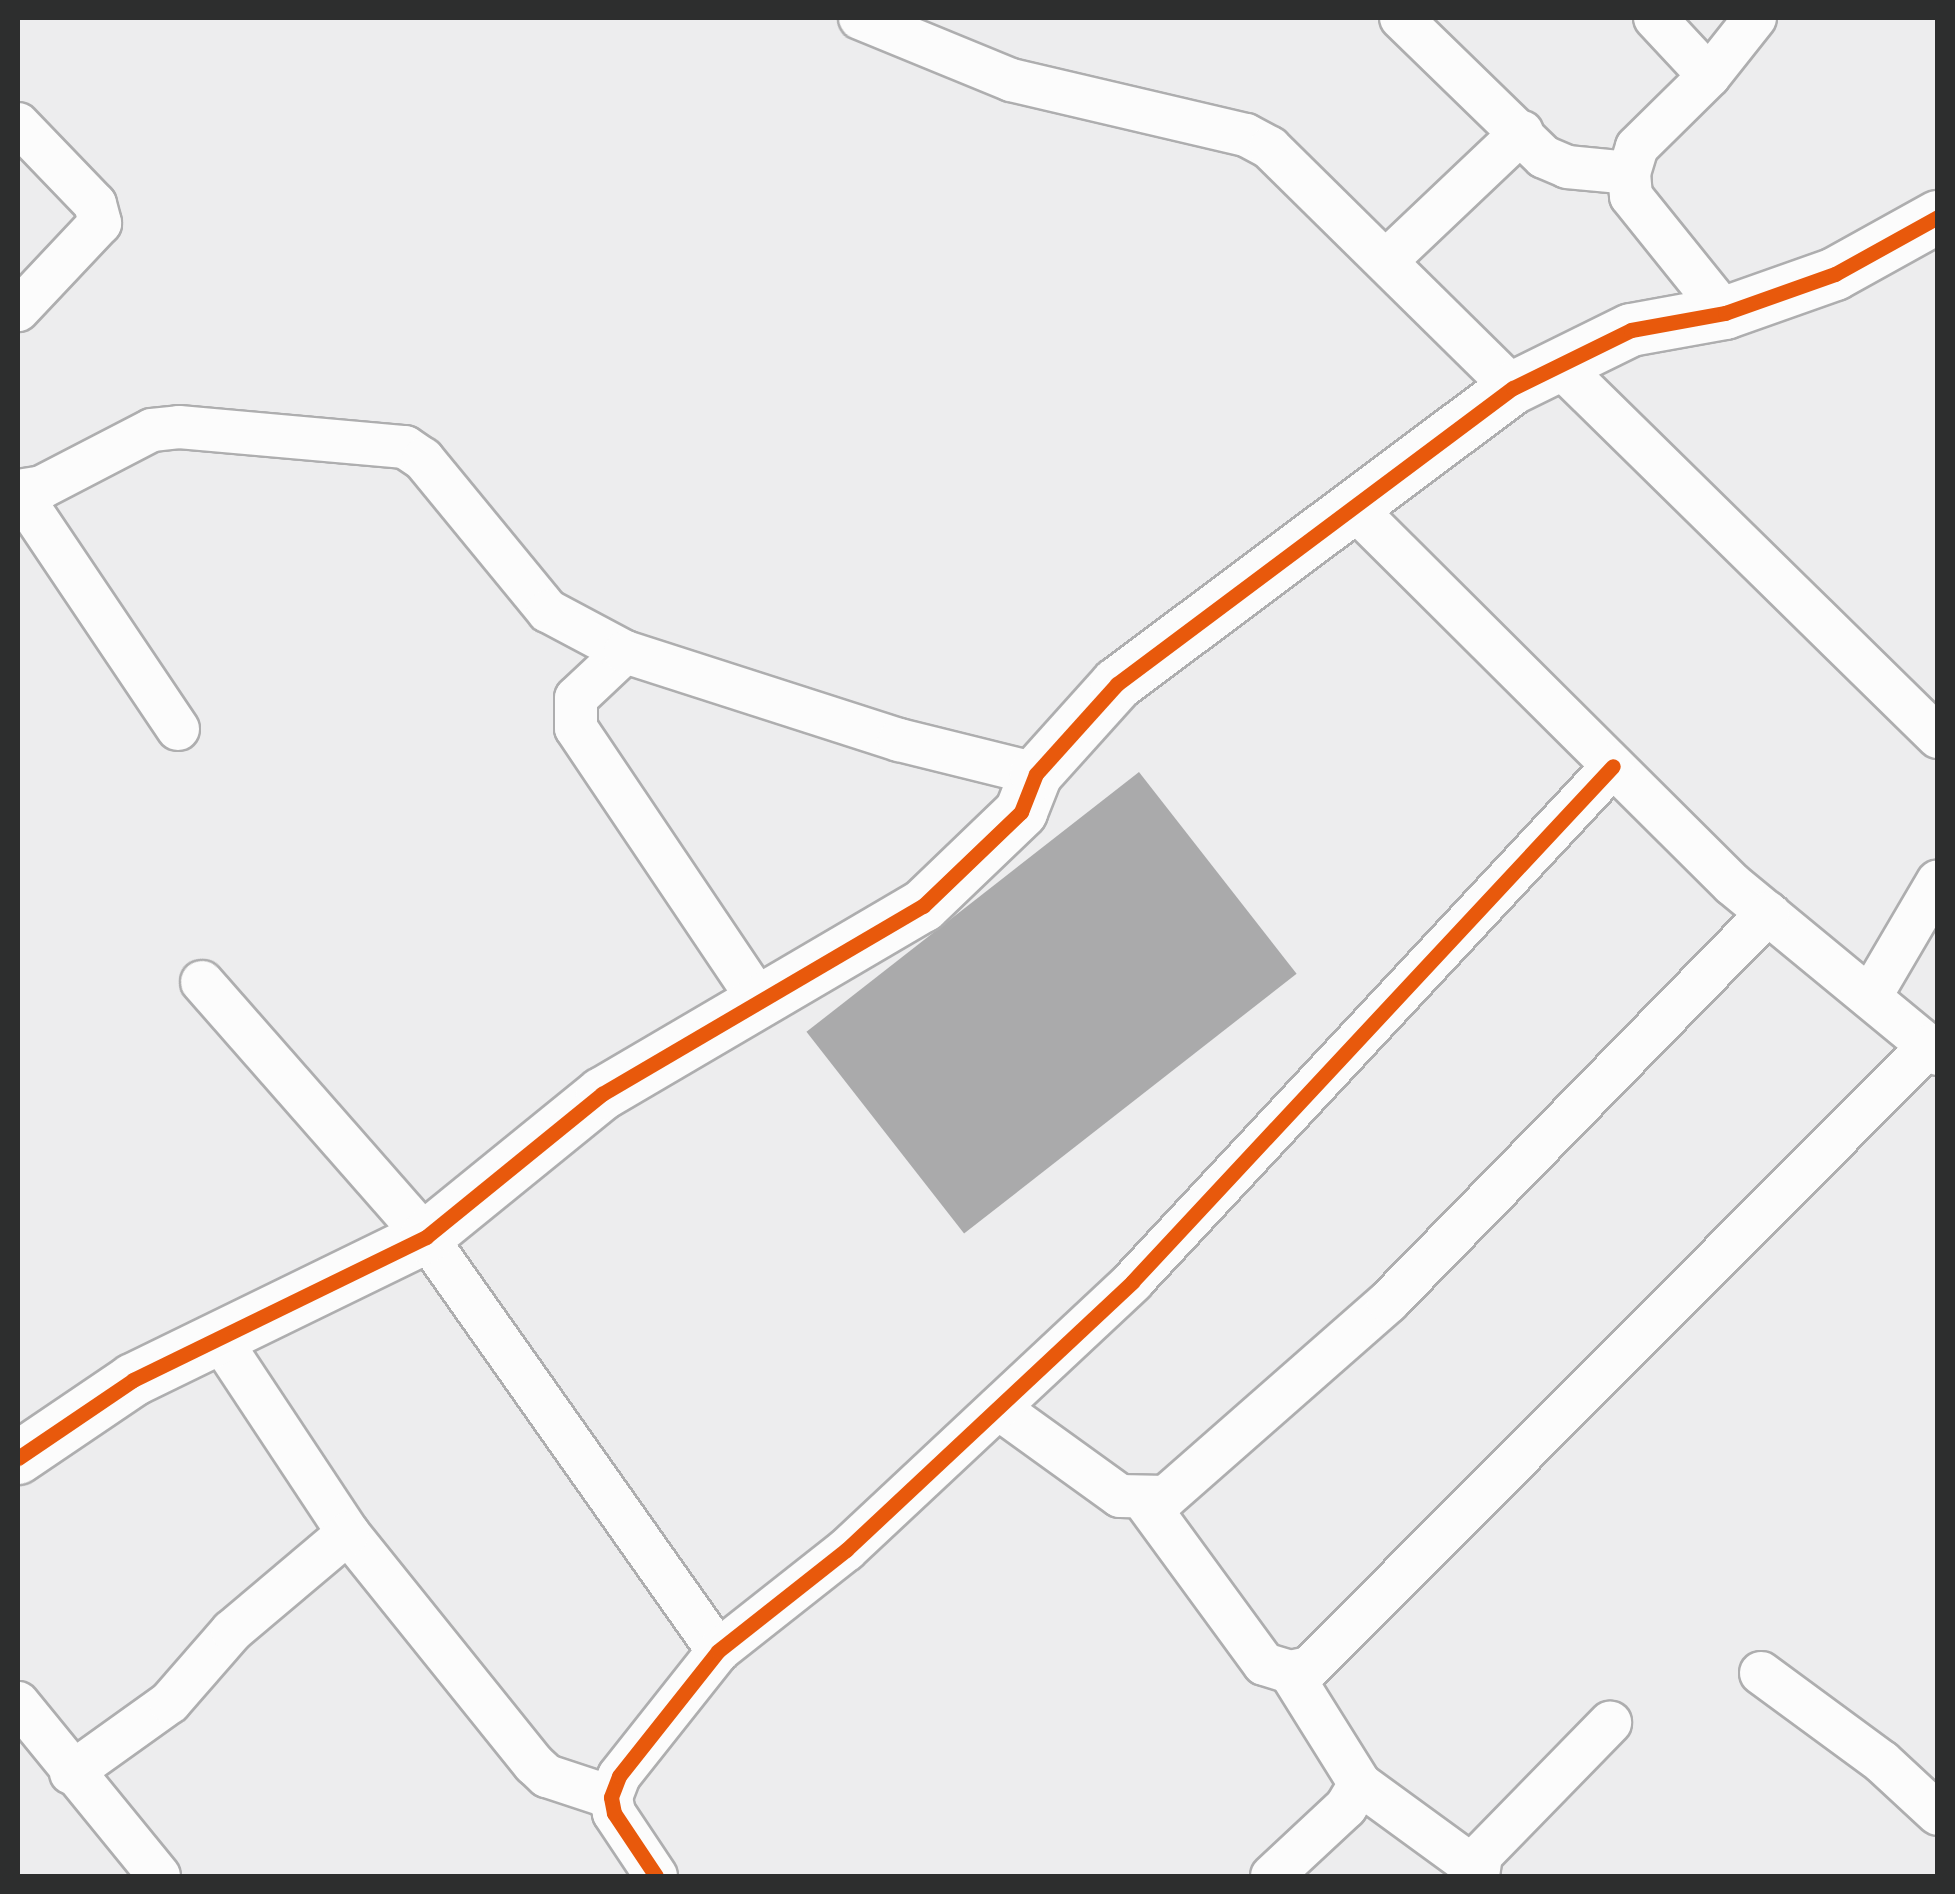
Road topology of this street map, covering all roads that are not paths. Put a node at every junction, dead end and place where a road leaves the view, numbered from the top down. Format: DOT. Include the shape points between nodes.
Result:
graph roads {
  1 [pos="860,18"];
  2 [pos="1401,18"];
  3 [pos="1656,18"];
  4 [pos="1755,18"];
  5 [pos="1709,76"];
  6 [pos="18,124"];
  7 [pos="1522,132"];
  8 [pos="1629,173"];
  9 [pos="1938,217"];
  10 [pos="1387,260"];
  11 [pos="18,310"];
  12 [pos="1725,312"];
  13 [pos="1535,375"];
  14 [pos="1350,504"];
  15 [pos="625,652"];
  16 [pos="178,729"];
  17 [pos="1938,737"];
  18 [pos="1613,766"];
  19 [pos="1036,774"];
  20 [pos="1938,880"];
  21 [pos="1768,913"];
  22 [pos="202,982"];
  23 [pos="1870,997"];
  24 [pos="758,999"];
  25 [pos="1933,1050"];
  26 [pos="426,1237"];
  27 [pos="218,1338"];
  28 [pos="998,1408"];
  29 [pos="18,1458"];
  30 [pos="1144,1500"];
  31 [pos="348,1533"];
  32 [pos="718,1651"];
  33 [pos="1290,1672"];
  34 [pos="1761,1674"];
  35 [pos="18,1702"];
  36 [pos="1610,1723"];
  37 [pos="44,1755"];
  38 [pos="1360,1784"];
  39 [pos="611,1796"];
  40 [pos="1938,1814"];
  41 [pos="1478,1873"];
  42 [pos="159,1876"];
  43 [pos="656,1876"];
  44 [pos="1272,1876"];
  1 -- 10 [label="street" via="1011,80 1246,135 1296,168"];
  2 -- 7 [label="street"];
  3 -- 5 [label="street"];
  4 -- 5 [label="street"];
  5 -- 8 [label="street" via="1637,147"];
  6 -- 11 [label="street" via="95,204 100,223"];
  7 -- 8 [label="street" via="1544,157 1567,167"];
  7 -- 10 [label="street"];
  8 -- 12 [label="street" via="1632,196"];
  9 -- 12 [label="street" via="1835,274"];
  10 -- 13 [label="street"];
  12 -- 13 [label="street" via="1631,330"];
  13 -- 14 [label="street"];
  13 -- 17 [label="street"];
  14 -- 18 [label="street"];
  14 -- 19 [label="street" via="1117,684"];
  15 -- 16 [label="street" via="548,611 423,459 404,447 152,430 42,487 18,491"];
  15 -- 19 [label="street" via="899,740"];
  15 -- 24 [label="street" via="576,698 576,728"];
  18 -- 21 [label="street"];
  18 -- 28 [label="street" via="1132,1282"];
  19 -- 24 [label="street" via="1021,812 962,876 923,906"];
  20 -- 23 [label="street"];
  21 -- 23 [label="street"];
  21 -- 30 [label="street" via="1388,1302 1166,1497"];
  22 -- 26 [label="street"];
  23 -- 25 [label="street"];
  24 -- 26 [label="street" via="602,1094"];
  25 -- 33 [label="street" via="1309,1668"];
  26 -- 27 [label="street"];
  26 -- 32 [label="street"];
  27 -- 29 [label="street" via="133,1380"];
  27 -- 31 [label="street"];
  28 -- 30 [label="street" via="1120,1496"];
  28 -- 32 [label="street" via="846,1550"];
  30 -- 33 [label="street" via="1264,1664"];
  31 -- 37 [label="street" via="232,1631 170,1702"];
  31 -- 39 [label="street" via="534,1764 548,1776"];
  32 -- 39 [label="street" via="619,1776"];
  33 -- 38 [label="street"];
  34 -- 40 [label="street" via="1882,1762"];
  35 -- 37 [label="street"];
  36 -- 41 [label="street" via="1482,1855"];
  37 -- 42 [label="street"];
  38 -- 41 [label="street"];
  38 -- 44 [label="street" via="1346,1807"];
  39 -- 43 [label="street" via="614,1813"];
}
